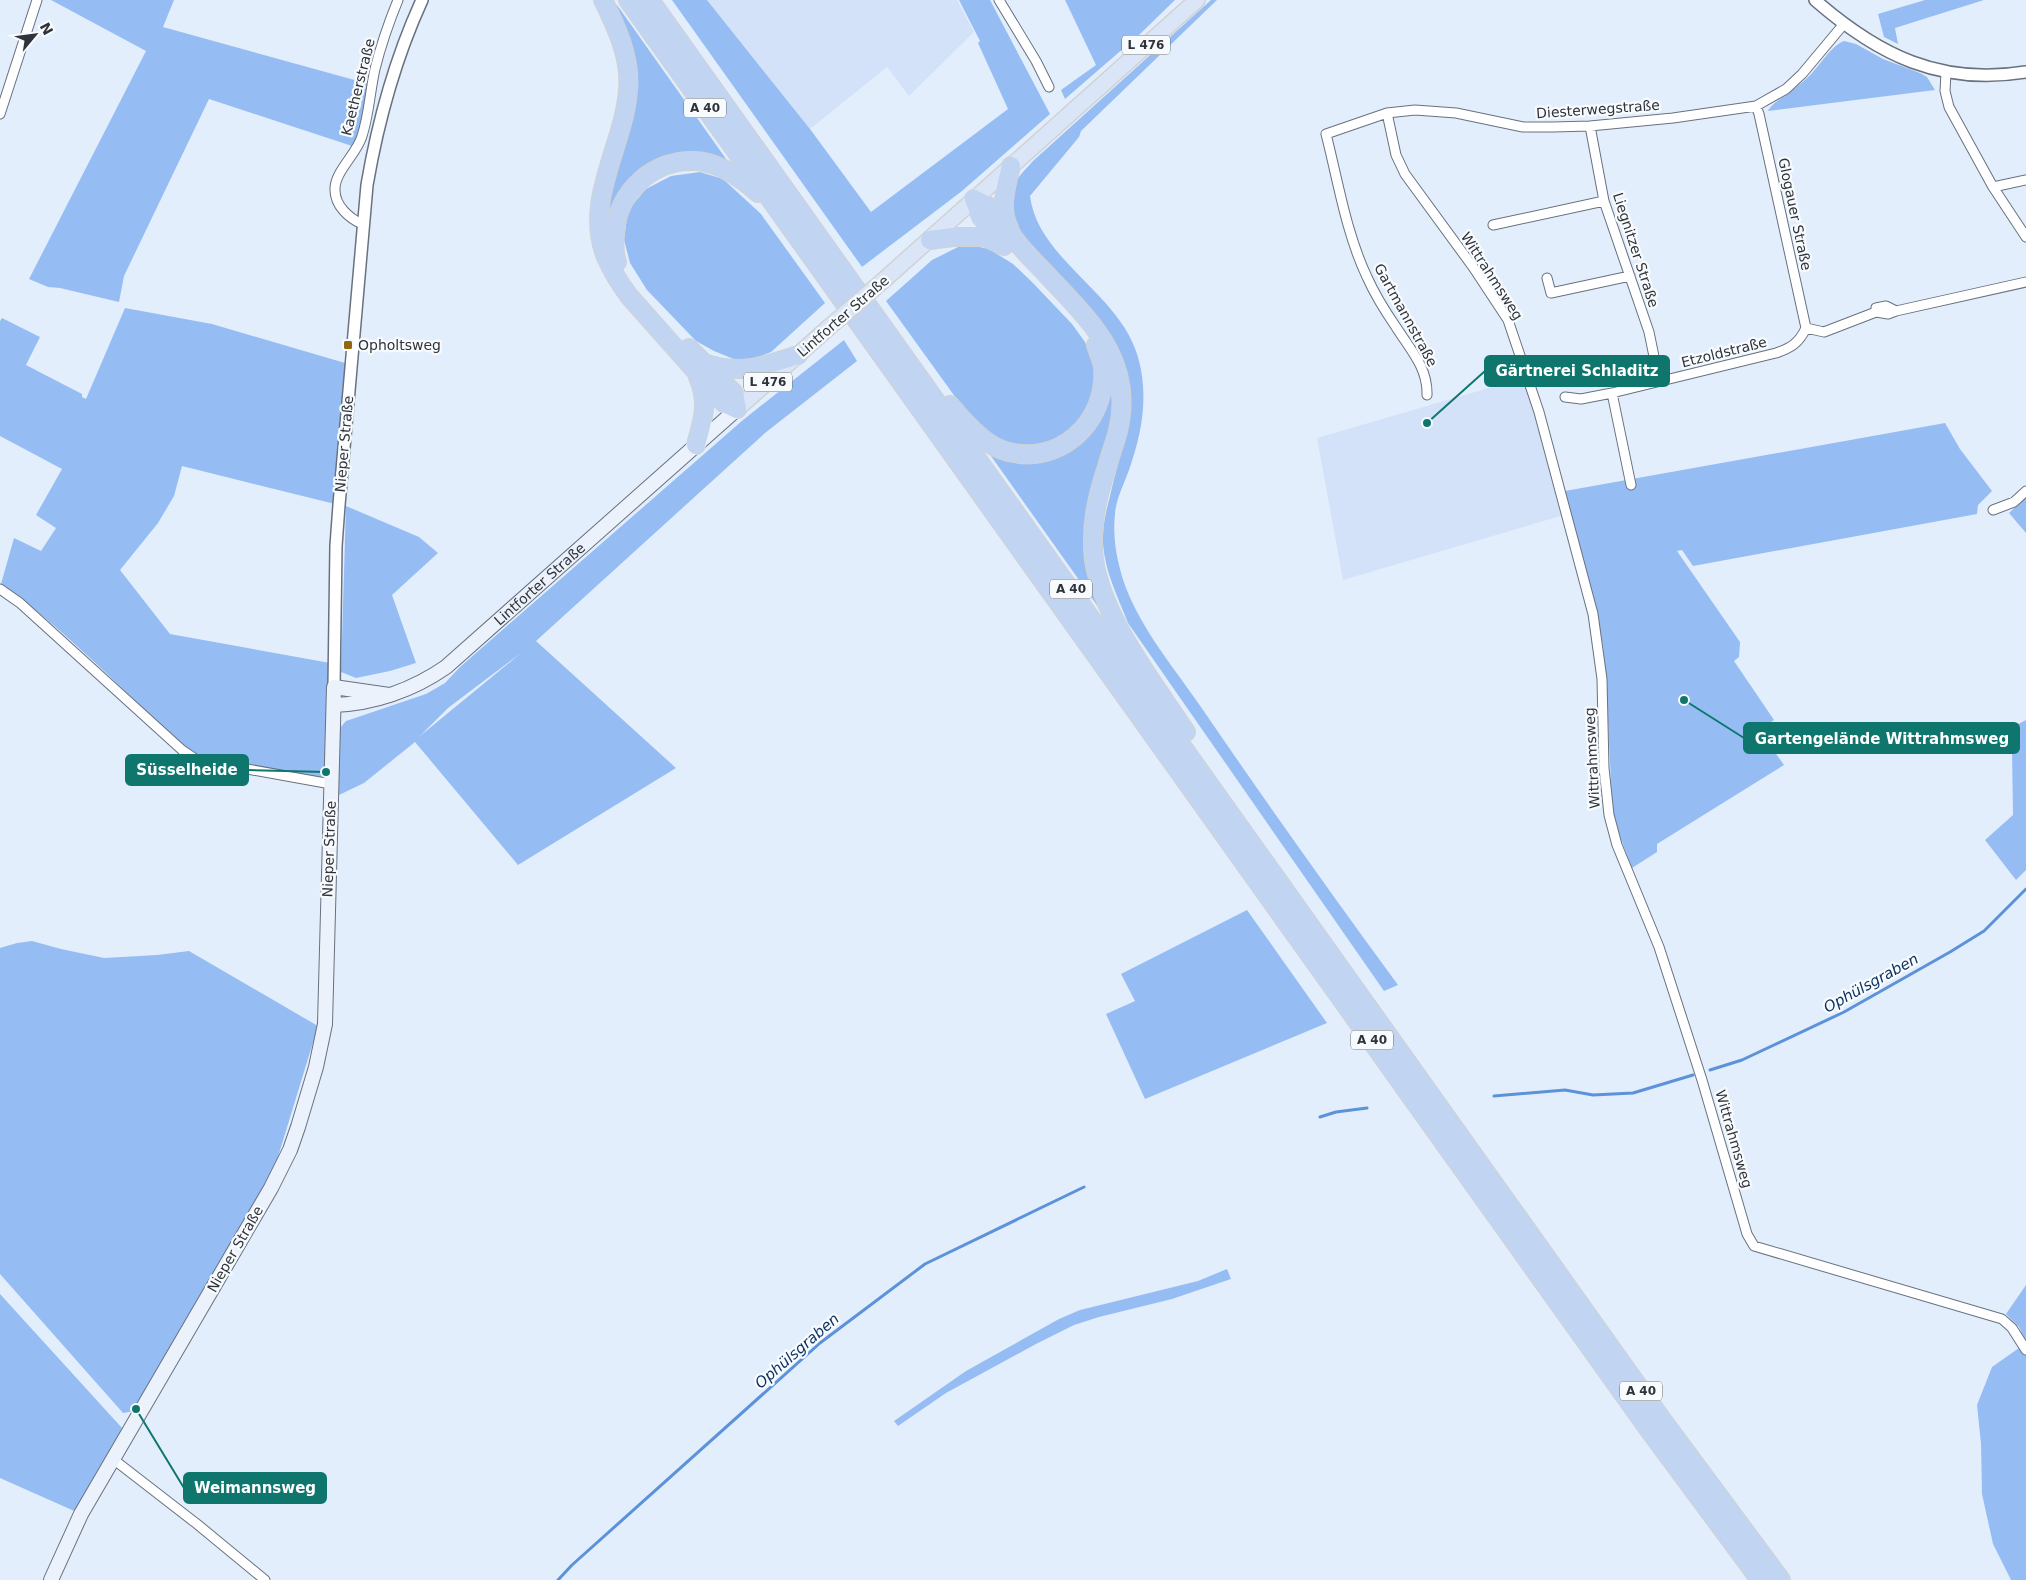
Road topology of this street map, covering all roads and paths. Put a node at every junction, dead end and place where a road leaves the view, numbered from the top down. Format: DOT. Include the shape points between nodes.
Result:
graph roads {
  1 [pos="37,0"];
  2 [pos="398,0"];
  3 [pos="422,0"];
  4 [pos="603,0"];
  5 [pos="628,0"];
  6 [pos="650,0"];
  7 [pos="998,0"];
  8 [pos="1197,0"];
  9 [pos="1815,0"];
  10 [pos="1843,25"];
  11 [pos="2026,72"];
  12 [pos="1946,73"];
  13 [pos="1048,87"];
  14 [pos="1756,106"];
  15 [pos="1387,113"];
  16 [pos="0,114"];
  17 [pos="1590,126"];
  18 [pos="1326,134"];
  19 [pos="1011,166"];
  20 [pos="2026,180"];
  21 [pos="1993,187"];
  22 [pos="974,199"];
  23 [pos="1604,201"];
  24 [pos="783,216"];
  25 [pos="362,224"];
  26 [pos="1493,225"];
  27 [pos="2026,237"];
  28 [pos="930,240"];
  29 [pos="1015,247"];
  30 [pos="1630,276"];
  31 [pos="1547,278"];
  32 [pos="2026,282"];
  33 [pos="1806,328"];
  34 [pos="888,333"];
  35 [pos="798,355"];
  36 [pos="701,367"];
  37 [pos="1659,382"];
  38 [pos="1612,393"];
  39 [pos="1427,395"];
  40 [pos="1565,397"];
  41 [pos="738,409"];
  42 [pos="696,445"];
  43 [pos="1631,485"];
  44 [pos="2026,491"];
  45 [pos="1993,510"];
  46 [pos="0,589"];
  47 [pos="334,687"];
  48 [pos="389,694"];
  49 [pos="334,705"];
  50 [pos="331,784"];
  51 [pos="1253,846"];
  52 [pos="2026,1350"];
  53 [pos="113,1459"];
  54 [pos="51,1580"];
  55 [pos="265,1580"];
  56 [pos="1760,1580"];
  57 [pos="1781,1580"];
  1 -- 16 [label="street"];
  2 -- 25 [label="street, Kaetherstraße" via="376,68 362,137 338,177 334,190 347,215"];
  3 -- 25 [label="street, Nieper Straße" via="394,70 383,108"];
  4 -- 36 [label="highway" via="620,38 628,88 625,115 599,203 605,256 629,296"];
  5 -- 24 [label="highway, A 40"];
  6 -- 34 [label="highway, A 40"];
  7 -- 13 [label="street" via="1036,61"];
  8 -- 19 [label="main road, Lintforter Straße / L 476"];
  9 -- 10 [label="street"];
  10 -- 12 [label="street" via="1892,54"];
  10 -- 14 [label="street, Diesterwegstraße" via="1786,89"];
  11 -- 12 [label="street"];
  12 -- 21 [label="street" via="1945,91 1949,107"];
  14 -- 17 [label="street, Diesterwegstraße"];
  14 -- 33 [label="street, Glogauer Straße"];
  15 -- 17 [label="street, Diesterwegstraße" via="1415,110 1456,113 1523,127"];
  15 -- 18 [label="street, Diesterwegstraße"];
  15 -- 52 [label="street, Wittrahmsweg" via="1396,155 1405,174 1508,320 1539,412 1594,622 1602,679 1604,768 1609,815 1617,845 1659,947 1702,1080 1746,1234 1754,1246 2002,1319"];
  17 -- 23 [label="street, Liegnitzer Straße"];
  18 -- 39 [label="street, Gartmannstraße" via="1353,241 1363,267 1378,298 1416,355 1427,383"];
  19 -- 22 [label="main road, Lintforter Straße / L 476"];
  19 -- 29 [label="highway" via="1004,199 1006,222"];
  20 -- 21 [label="street"];
  21 -- 27 [label="street"];
  22 -- 28 [label="main road, Lintforter Straße / L 476"];
  22 -- 29 [label="highway" via="991,208"];
  23 -- 26 [label="street"];
  23 -- 30 [label="street, Liegnitzer Straße"];
  24 -- 36 [label="highway" via="741,178 695,161 662,166 647,175 631,189 621,207 614,238 615,256 623,274 634,293"];
  24 -- 56 [label="highway, A 40"];
  25 -- 47 [label="street, Nieper Straße" via="338,521"];
  28 -- 29 [label="highway" via="953,236 984,237"];
  28 -- 35 [label="main road, Lintforter Straße / L 476, bridge"];
  29 -- 34 [label="highway" via="1094,338 1103,365 1103,387 1098,408 1088,425 1074,438 1053,450 1024,455 1000,450 979,436 955,411 919,364"];
  29 -- 51 [label="highway" via="1083,313 1108,346 1116,366 1121,406 1118,430 1094,515 1094,559 1098,576 1110,611 1240,816"];
  30 -- 31 [label="street" via="1551,293"];
  30 -- 37 [label="street, Liegnitzer Straße" via="1648,332"];
  32 -- 33 [label="street" via="1888,314 1876,312 1824,332"];
  33 -- 37 [label="street, Etzoldstraße" via="1792,347 1776,353"];
  34 -- 51 [label="highway, A 40"];
  35 -- 36 [label="highway" via="744,370"];
  35 -- 41 [label="main road, Lintforter Straße / L 476"];
  36 -- 41 [label="highway" via="734,393"];
  36 -- 42 [label="highway" via="705,413"];
  37 -- 38 [label="street, Etzoldstraße"];
  38 -- 40 [label="street, Etzoldstraße" via="1580,399"];
  38 -- 43 [label="street"];
  41 -- 42 [label="main road, Lintforter Straße / L 476"];
  42 -- 48 [label="main road, Lintforter Straße / L 476" via="446,667 428,680"];
  44 -- 45 [label="street" via="2014,502"];
  46 -- 50 [label="street" via="20,603 197,760"];
  47 -- 48 [label="main road, Lintforter Straße / L 476"];
  47 -- 49 [label="main road, Nieper Straße"];
  48 -- 49 [label="main road, Lintforter Straße / L 476" via="368,703"];
  49 -- 50 [label="main road, Nieper Straße"];
  50 -- 53 [label="main road, Nieper Straße" via="325,1024 298,1127 271,1188"];
  51 -- 57 [label="highway, A 40" via="1655,1410"];
  53 -- 54 [label="main road, Nieper Straße" via="81,1514"];
  53 -- 55 [label="street"];
}
